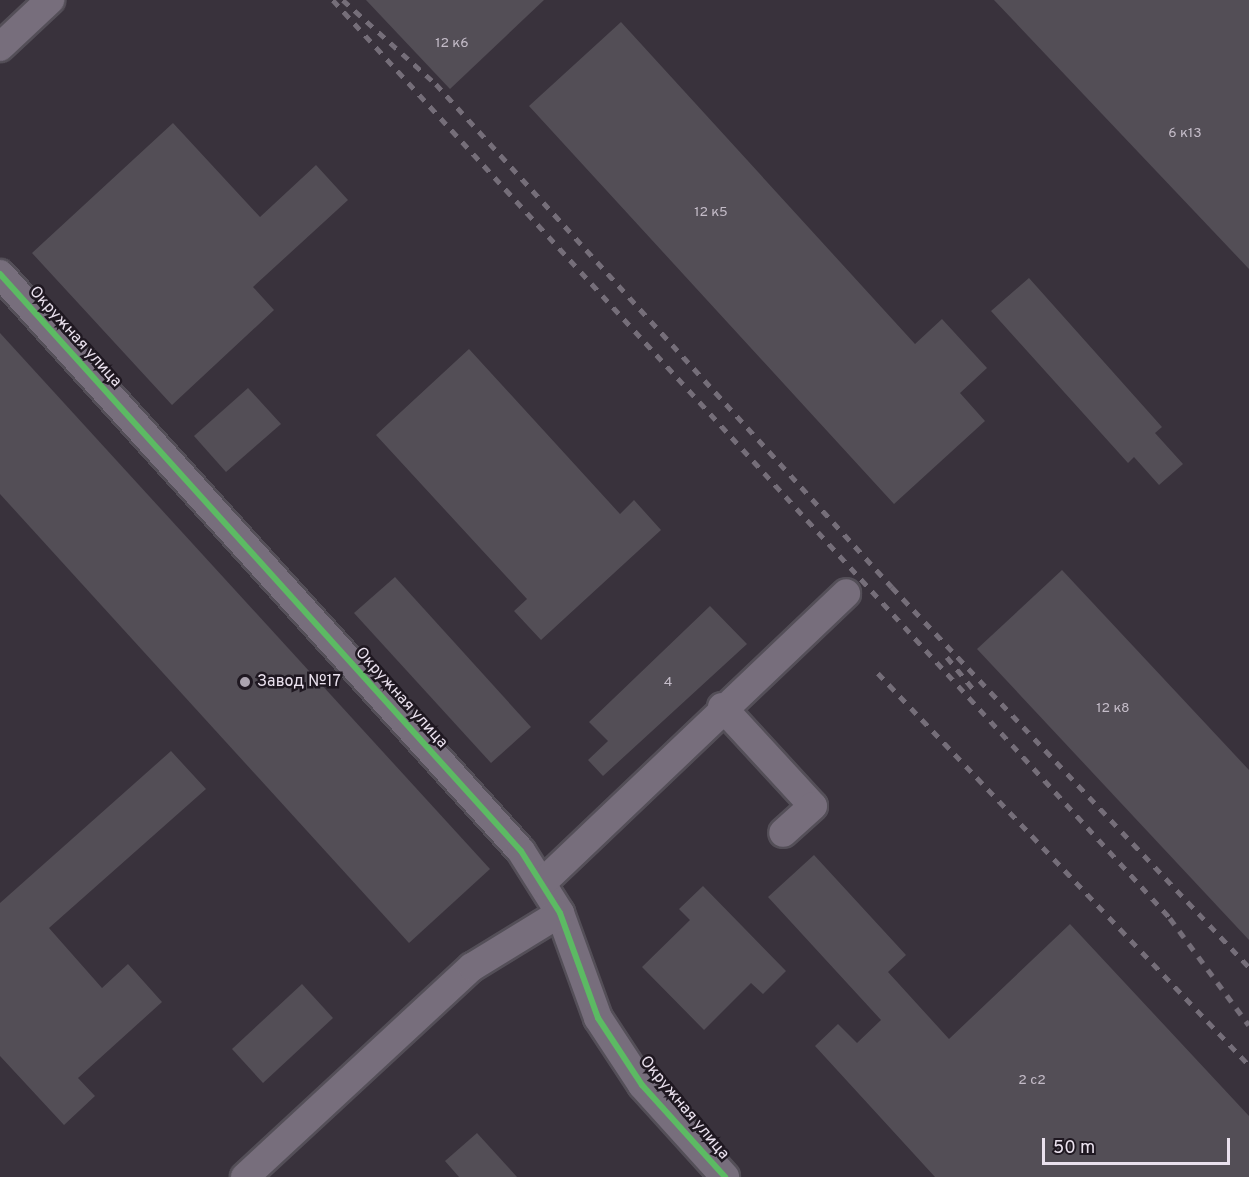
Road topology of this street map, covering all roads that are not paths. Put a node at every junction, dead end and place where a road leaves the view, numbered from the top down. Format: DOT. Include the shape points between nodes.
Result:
graph roads {
  1 [pos="50,0"];
  2 [pos="0,47"];
  3 [pos="0,274"];
  4 [pos="846,593"];
  5 [pos="722,707"];
  6 [pos="783,833"];
  7 [pos="542,883"];
  8 [pos="560,913"];
  9 [pos="245,1177"];
  10 [pos="725,1177"];
  1 -- 2 [label="street"];
  3 -- 7 [label="street, Окружная улица" via="513,842"];
  4 -- 5 [label="street"];
  5 -- 6 [label="street" via="813,806"];
  5 -- 7 [label="street"];
  7 -- 8 [label="street, Окружная улица"];
  8 -- 9 [label="street" via="472,967"];
  8 -- 10 [label="street, Окружная улица" via="598,1018 642,1085"];
}
